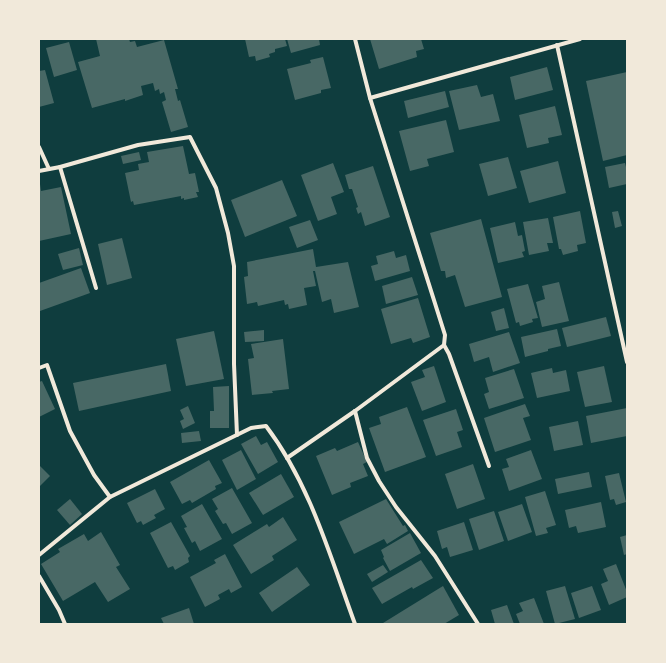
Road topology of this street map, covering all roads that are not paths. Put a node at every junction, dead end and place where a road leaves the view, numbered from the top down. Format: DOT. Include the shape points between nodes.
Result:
graph roads {
  1 [pos="354,39"];
  2 [pos="580,39"];
  3 [pos="557,45"];
  4 [pos="370,98"];
  5 [pos="39,147"];
  6 [pos="60,167"];
  7 [pos="49,169"];
  8 [pos="39,171"];
  9 [pos="96,288"];
  10 [pos="444,345"];
  11 [pos="627,362"];
  12 [pos="39,368"];
  13 [pos="355,411"];
  14 [pos="237,435"];
  15 [pos="287,458"];
  16 [pos="489,466"];
  17 [pos="110,497"];
  18 [pos="39,556"];
  19 [pos="39,576"];
  20 [pos="65,624"];
  21 [pos="355,624"];
  22 [pos="478,624"];
  1 -- 4 [label="street"];
  2 -- 3 [label="street"];
  3 -- 4 [label="street"];
  3 -- 11 [label="street"];
  4 -- 10 [label="street" via="444,335"];
  5 -- 7 [label="street"];
  6 -- 7 [label="street"];
  6 -- 9 [label="street"];
  6 -- 14 [label="street" via="138,145 190,137 216,188 234,266"];
  7 -- 8 [label="street"];
  10 -- 13 [label="street"];
  10 -- 16 [label="street"];
  12 -- 17 [label="street" via="47,365 70,431"];
  13 -- 15 [label="street"];
  13 -- 22 [label="street" via="367,458 379,481 400,513 436,556"];
  14 -- 15 [label="street" via="251,428 266,426"];
  14 -- 17 [label="street"];
  15 -- 21 [label="street" via="309,500"];
  17 -- 18 [label="street"];
  19 -- 20 [label="street"];
}
